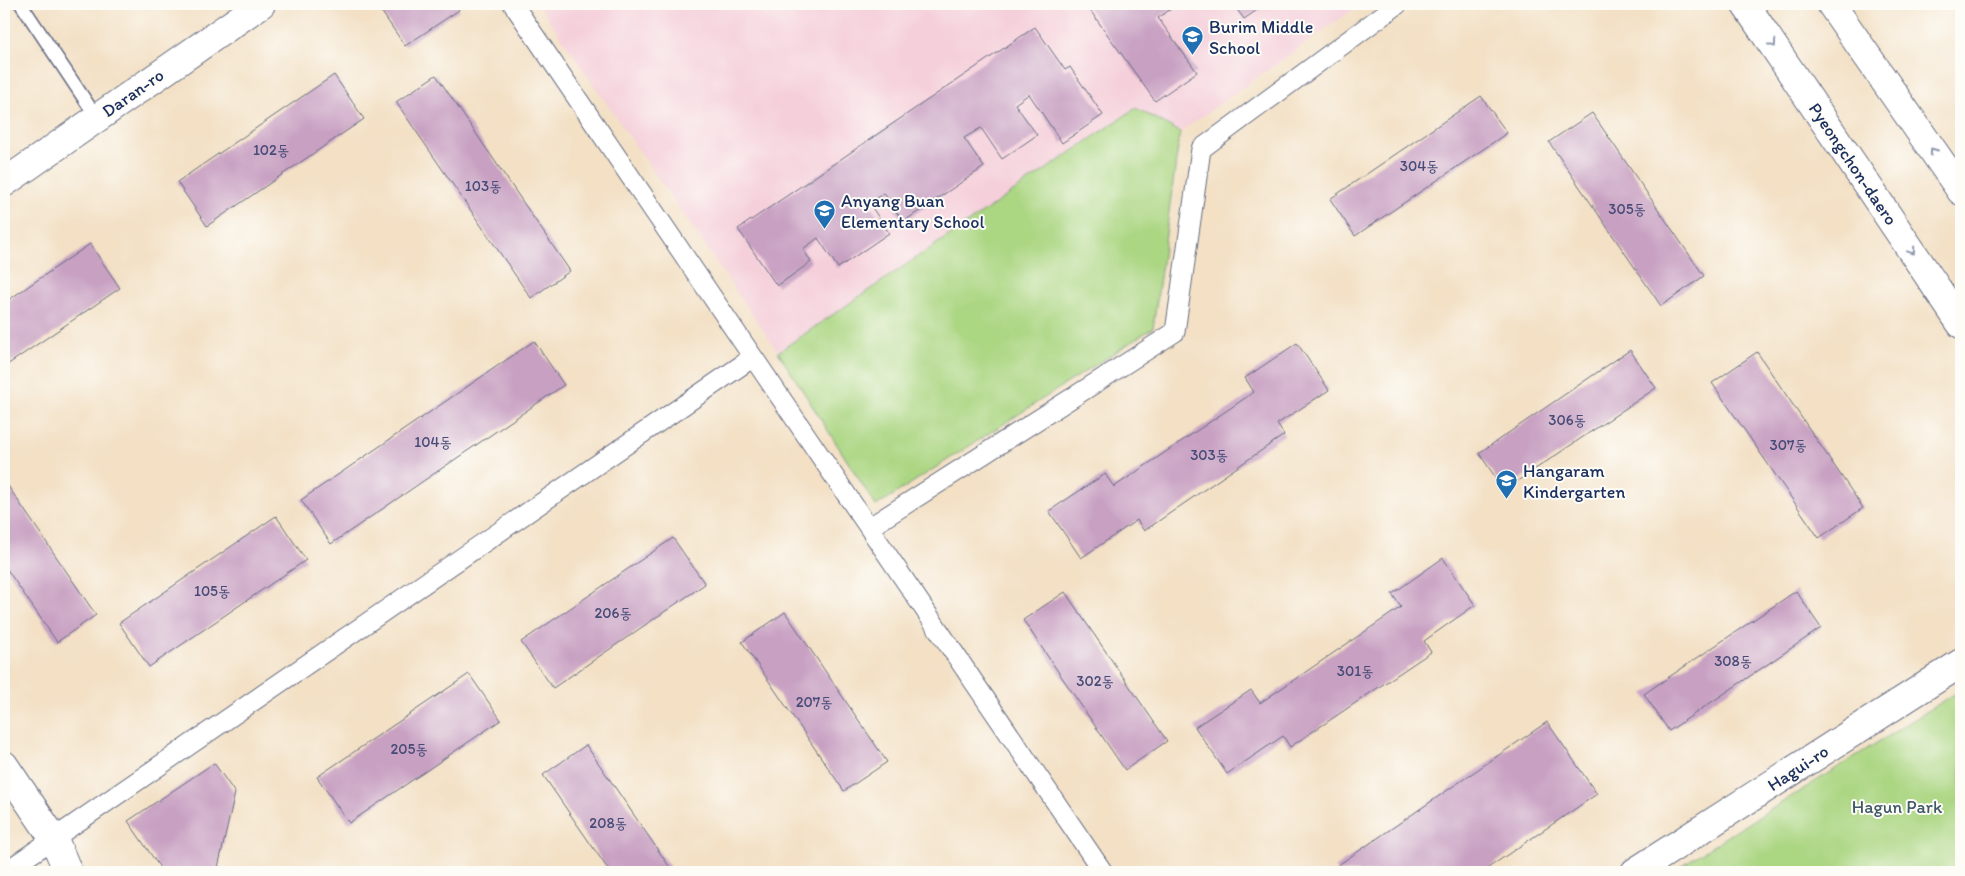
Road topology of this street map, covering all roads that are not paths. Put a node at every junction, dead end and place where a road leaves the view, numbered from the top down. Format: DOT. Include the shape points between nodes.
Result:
graph roads {
  1 [pos="21,4"];
  2 [pos="261,4"];
  3 [pos="513,4"];
  4 [pos="1398,4"];
  5 [pos="1745,4"];
  6 [pos="1831,4"];
  7 [pos="98,118"];
  8 [pos="4,183"];
  9 [pos="1961,191"];
  10 [pos="1961,324"];
  11 [pos="752,358"];
  12 [pos="870,527"];
  13 [pos="1961,663"];
  14 [pos="4,765"];
  15 [pos="54,839"];
  16 [pos="5,872"];
  17 [pos="68,872"];
  18 [pos="1103,872"];
  19 [pos="1635,872"];
  1 -- 7 [label="lane"];
  2 -- 7 [label="street, Daran-ro"];
  3 -- 11 [label="street"];
  4 -- 12 [label="street" via="1201,149 1175,332"];
  5 -- 10 [label="street, Pyeongchon-daero, one-way"];
  9 -- 6 [label="street, one-way"];
  7 -- 8 [label="street, Daran-ro"];
  11 -- 12 [label="street"];
  11 -- 15 [label="street"];
  12 -- 18 [label="street"];
  13 -- 19 [label="street, Hagui-ro"];
  14 -- 15 [label="street"];
  15 -- 16 [label="street"];
  15 -- 17 [label="street"];
}
